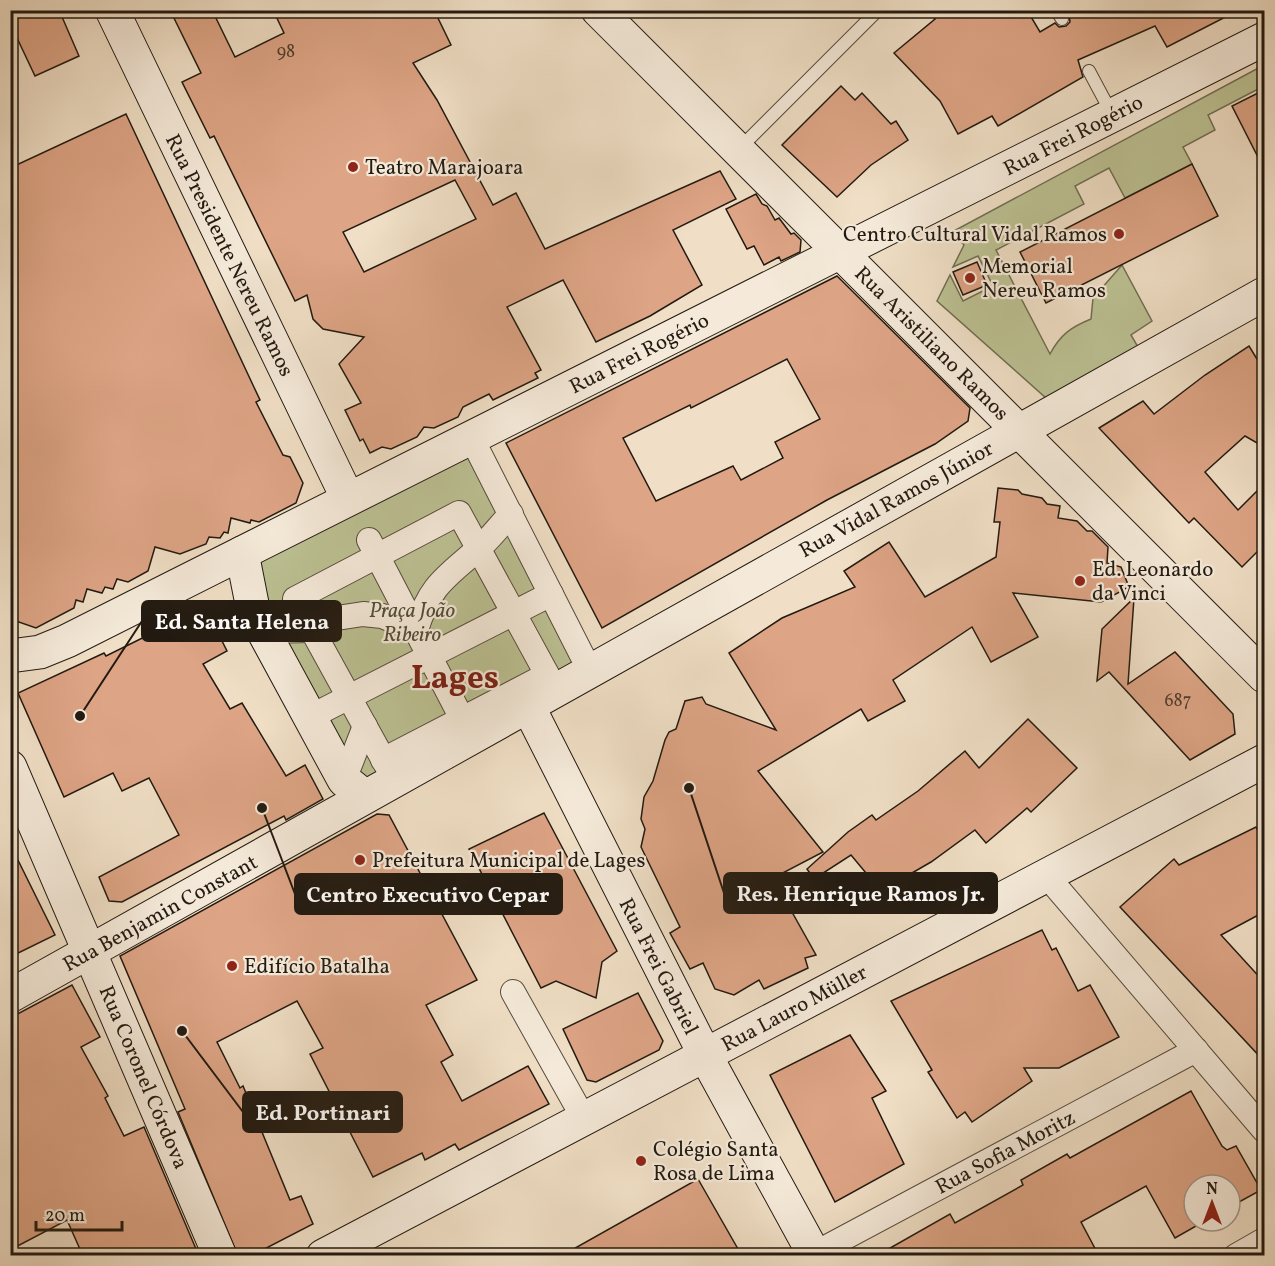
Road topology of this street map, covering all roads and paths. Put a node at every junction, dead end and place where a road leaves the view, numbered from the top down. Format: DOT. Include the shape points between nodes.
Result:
graph roads {
  1 [pos="112,10"];
  2 [pos="598,10"];
  3 [pos="878,10"];
  4 [pos="1264,39"];
  5 [pos="1089,71"];
  6 [pos="1113,115"];
  7 [pos="738,150"];
  8 [pos="840,252"];
  9 [pos="1264,294"];
  10 [pos="1019,430"];
  11 [pos="471,437"];
  12 [pos="348,499"];
  13 [pos="510,514"];
  14 [pos="373,548"];
  15 [pos="478,549"];
  16 [pos="242,553"];
  17 [pos="551,594"];
  18 [pos="513,613"];
  19 [pos="312,630"];
  20 [pos="416,630"];
  21 [pos="264,631"];
  22 [pos="530,643"];
  23 [pos="10,656"];
  24 [pos="429,656"];
  25 [pos="585,661"];
  26 [pos="1264,676"];
  27 [pos="543,689"];
  28 [pos="349,697"];
  29 [pos="310,717"];
  30 [pos="365,726"];
  31 [pos="466,728"];
  32 [pos="1264,761"];
  33 [pos="10,767"];
  34 [pos="372,778"];
  35 [pos="1046,875"];
  36 [pos="90,953"];
  37 [pos="513,992"];
  38 [pos="10,996"];
  39 [pos="1196,1050"];
  40 [pos="705,1055"];
  41 [pos="584,1119"];
  42 [pos="1264,1130"];
  43 [pos="1264,1240"];
  44 [pos="814,1255"];
  45 [pos="220,1256"];
  46 [pos="323,1256"];
  47 [pos="1236,1256"];
  1 -- 12 [label="main road, Rua Presidente Nereu Ramos"];
  2 -- 7 [label="main road, Rua Aristiliano Ramos"];
  3 -- 7 [label="lane"];
  4 -- 6 [label="main road, Rua Frei Rogério"];
  5 -- 6 [label="lane"];
  6 -- 8 [label="main road, Rua Frei Rogério"];
  7 -- 8 [label="main road, Rua Aristiliano Ramos"];
  8 -- 10 [label="main road, Rua Aristiliano Ramos"];
  8 -- 11 [label="main road, Rua Frei Rogério"];
  9 -- 10 [label="main road, Rua Vidal Ramos Júnior"];
  10 -- 25 [label="main road, Rua Vidal Ramos Júnior"];
  10 -- 26 [label="main road, Rua Aristiliano Ramos"];
  11 -- 12 [label="main road, Rua Frei Rogério"];
  11 -- 13 [label="street"];
  12 -- 16 [label="main road, Rua Frei Rogério"];
  13 -- 15 [label="street"];
  13 -- 17 [label="street"];
  14 -- 15 [label="street" via="456,507"];
  14 -- 19 [label="street" via="291,591"];
  14 -- 20 [label="street"];
  15 -- 18 [label="street"];
  15 -- 20 [label="street" via="453,568 433,591"];
  16 -- 21 [label="main road" via="249,594"];
  16 -- 23 [label="main road, Rua Frei Rogério" via="66,641 40,652"];
  17 -- 18 [label="street"];
  17 -- 25 [label="street"];
  18 -- 22 [label="street"];
  18 -- 24 [label="street"];
  19 -- 20 [label="street" via="337,618 363,615 382,616"];
  19 -- 21 [label="street"];
  19 -- 28 [label="street"];
  20 -- 24 [label="street"];
  21 -- 29 [label="main road"];
  22 -- 25 [label="street"];
  22 -- 27 [label="street"];
  24 -- 28 [label="street"];
  24 -- 31 [label="street"];
  25 -- 27 [label="main road, Rua Vidal Ramos Júnior"];
  27 -- 31 [label="main road, Rua Benjamin Constant"];
  27 -- 40 [label="main road, Rua Frei Gabriel"];
  28 -- 29 [label="street"];
  28 -- 30 [label="street"];
  29 -- 34 [label="main road"];
  30 -- 34 [label="street"];
  30 -- 34 [label="street"];
  31 -- 34 [label="main road, Rua Benjamin Constant"];
  32 -- 35 [label="main road, Rua Lauro Müller"];
  33 -- 36 [label="main road, Rua Coronel Córdova"];
  34 -- 36 [label="main road, Rua Benjamin Constant"];
  35 -- 39 [label="street"];
  35 -- 40 [label="main road, Rua Lauro Müller"];
  36 -- 38 [label="main road, Rua Benjamin Constant"];
  36 -- 45 [label="main road, Rua Coronel Córdova"];
  37 -- 41 [label="street"];
  39 -- 42 [label="street"];
  39 -- 44 [label="street, Rua Sofia Moritz"];
  40 -- 41 [label="main road, Rua Lauro Müller"];
  40 -- 44 [label="main road, Rua Frei Gabriel"];
  41 -- 46 [label="main road, Rua Lauro Müller"];
  43 -- 47 [label="street"];
}
